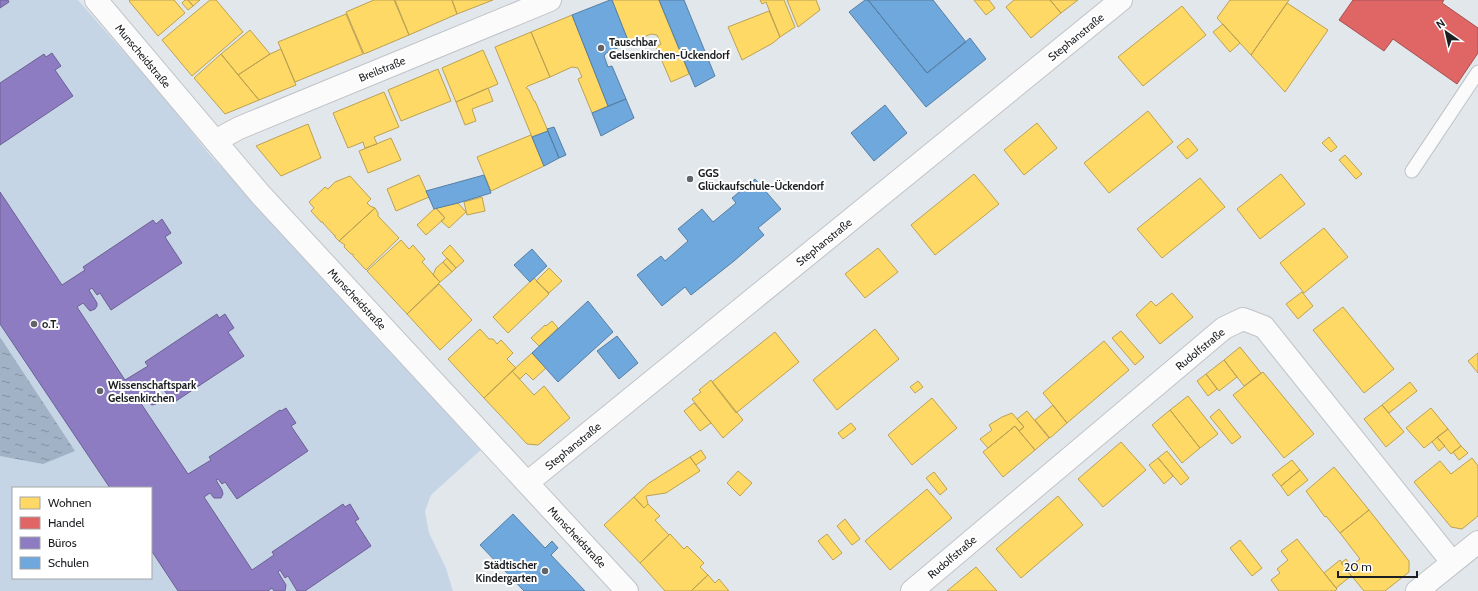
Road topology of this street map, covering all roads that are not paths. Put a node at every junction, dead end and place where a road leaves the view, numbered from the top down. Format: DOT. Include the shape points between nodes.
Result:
graph roads {
  1 [pos="96,0"];
  2 [pos="550,0"];
  3 [pos="1121,0"];
  4 [pos="1478,72"];
  5 [pos="215,141"];
  6 [pos="1412,171"];
  7 [pos="527,483"];
  8 [pos="1478,542"];
  9 [pos="1452,562"];
  10 [pos="627,591"];
  11 [pos="912,591"];
  12 [pos="1417,591"];
  1 -- 5 [label="street, Munscheidstraße"];
  2 -- 5 [label="street, Breilstraße" via="239,128"];
  3 -- 7 [label="street, Stephanstraße"];
  4 -- 6 [label="lane"];
  5 -- 7 [label="street, Munscheidstraße" via="260,194"];
  7 -- 10 [label="street, Munscheidstraße"];
  8 -- 9 [label="street"];
  9 -- 11 [label="street, Rudolfstraße" via="1264,327 1243,319 1224,328"];
  9 -- 12 [label="street"];
}
